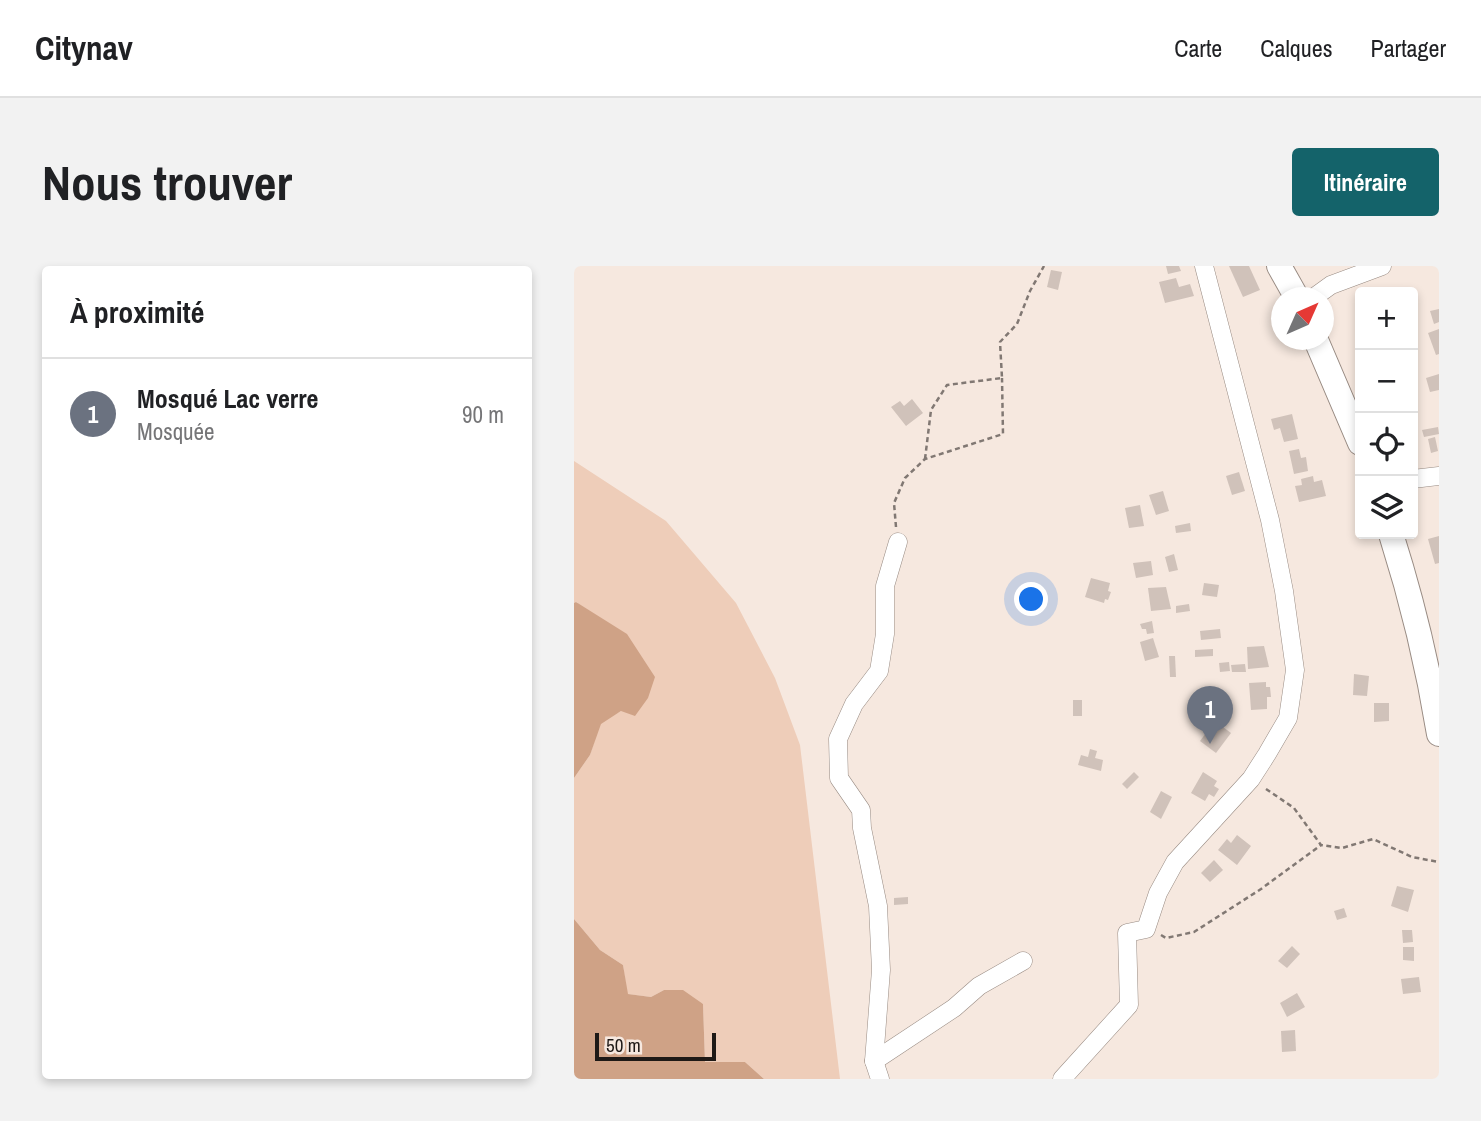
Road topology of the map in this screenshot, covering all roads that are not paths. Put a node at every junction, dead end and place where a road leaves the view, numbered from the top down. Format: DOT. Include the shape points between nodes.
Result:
graph roads {
  1 [pos="1204,266"];
  2 [pos="1279,266"];
  3 [pos="1382,266"];
  4 [pos="1291,287"];
  5 [pos="1328,287"];
  6 [pos="1320,350"];
  7 [pos="1355,431"];
  8 [pos="1439,476"];
  9 [pos="1418,479"];
  10 [pos="1393,539"];
  11 [pos="898,542"];
  12 [pos="1436,695"];
  13 [pos="1439,734"];
  14 [pos="1023,961"];
  15 [pos="874,1061"];
  16 [pos="880,1079"];
  17 [pos="1062,1079"];
  1 -- 17 [label="street" via="1284,591 1295,670 1288,718 1251,779 1175,862 1146,929 1127,933 1129,1005"];
  2 -- 4 [label="highway"];
  3 -- 5 [label="street"];
  6 -- 7 [label="highway"];
  8 -- 9 [label="street"];
  10 -- 12 [label="highway"];
  11 -- 15 [label="street" via="885,586 879,671 855,704 838,739 839,778 862,810 880,922"];
  12 -- 13 [label="highway"];
  14 -- 15 [label="street" via="979,986"];
  15 -- 16 [label="street"];
}
